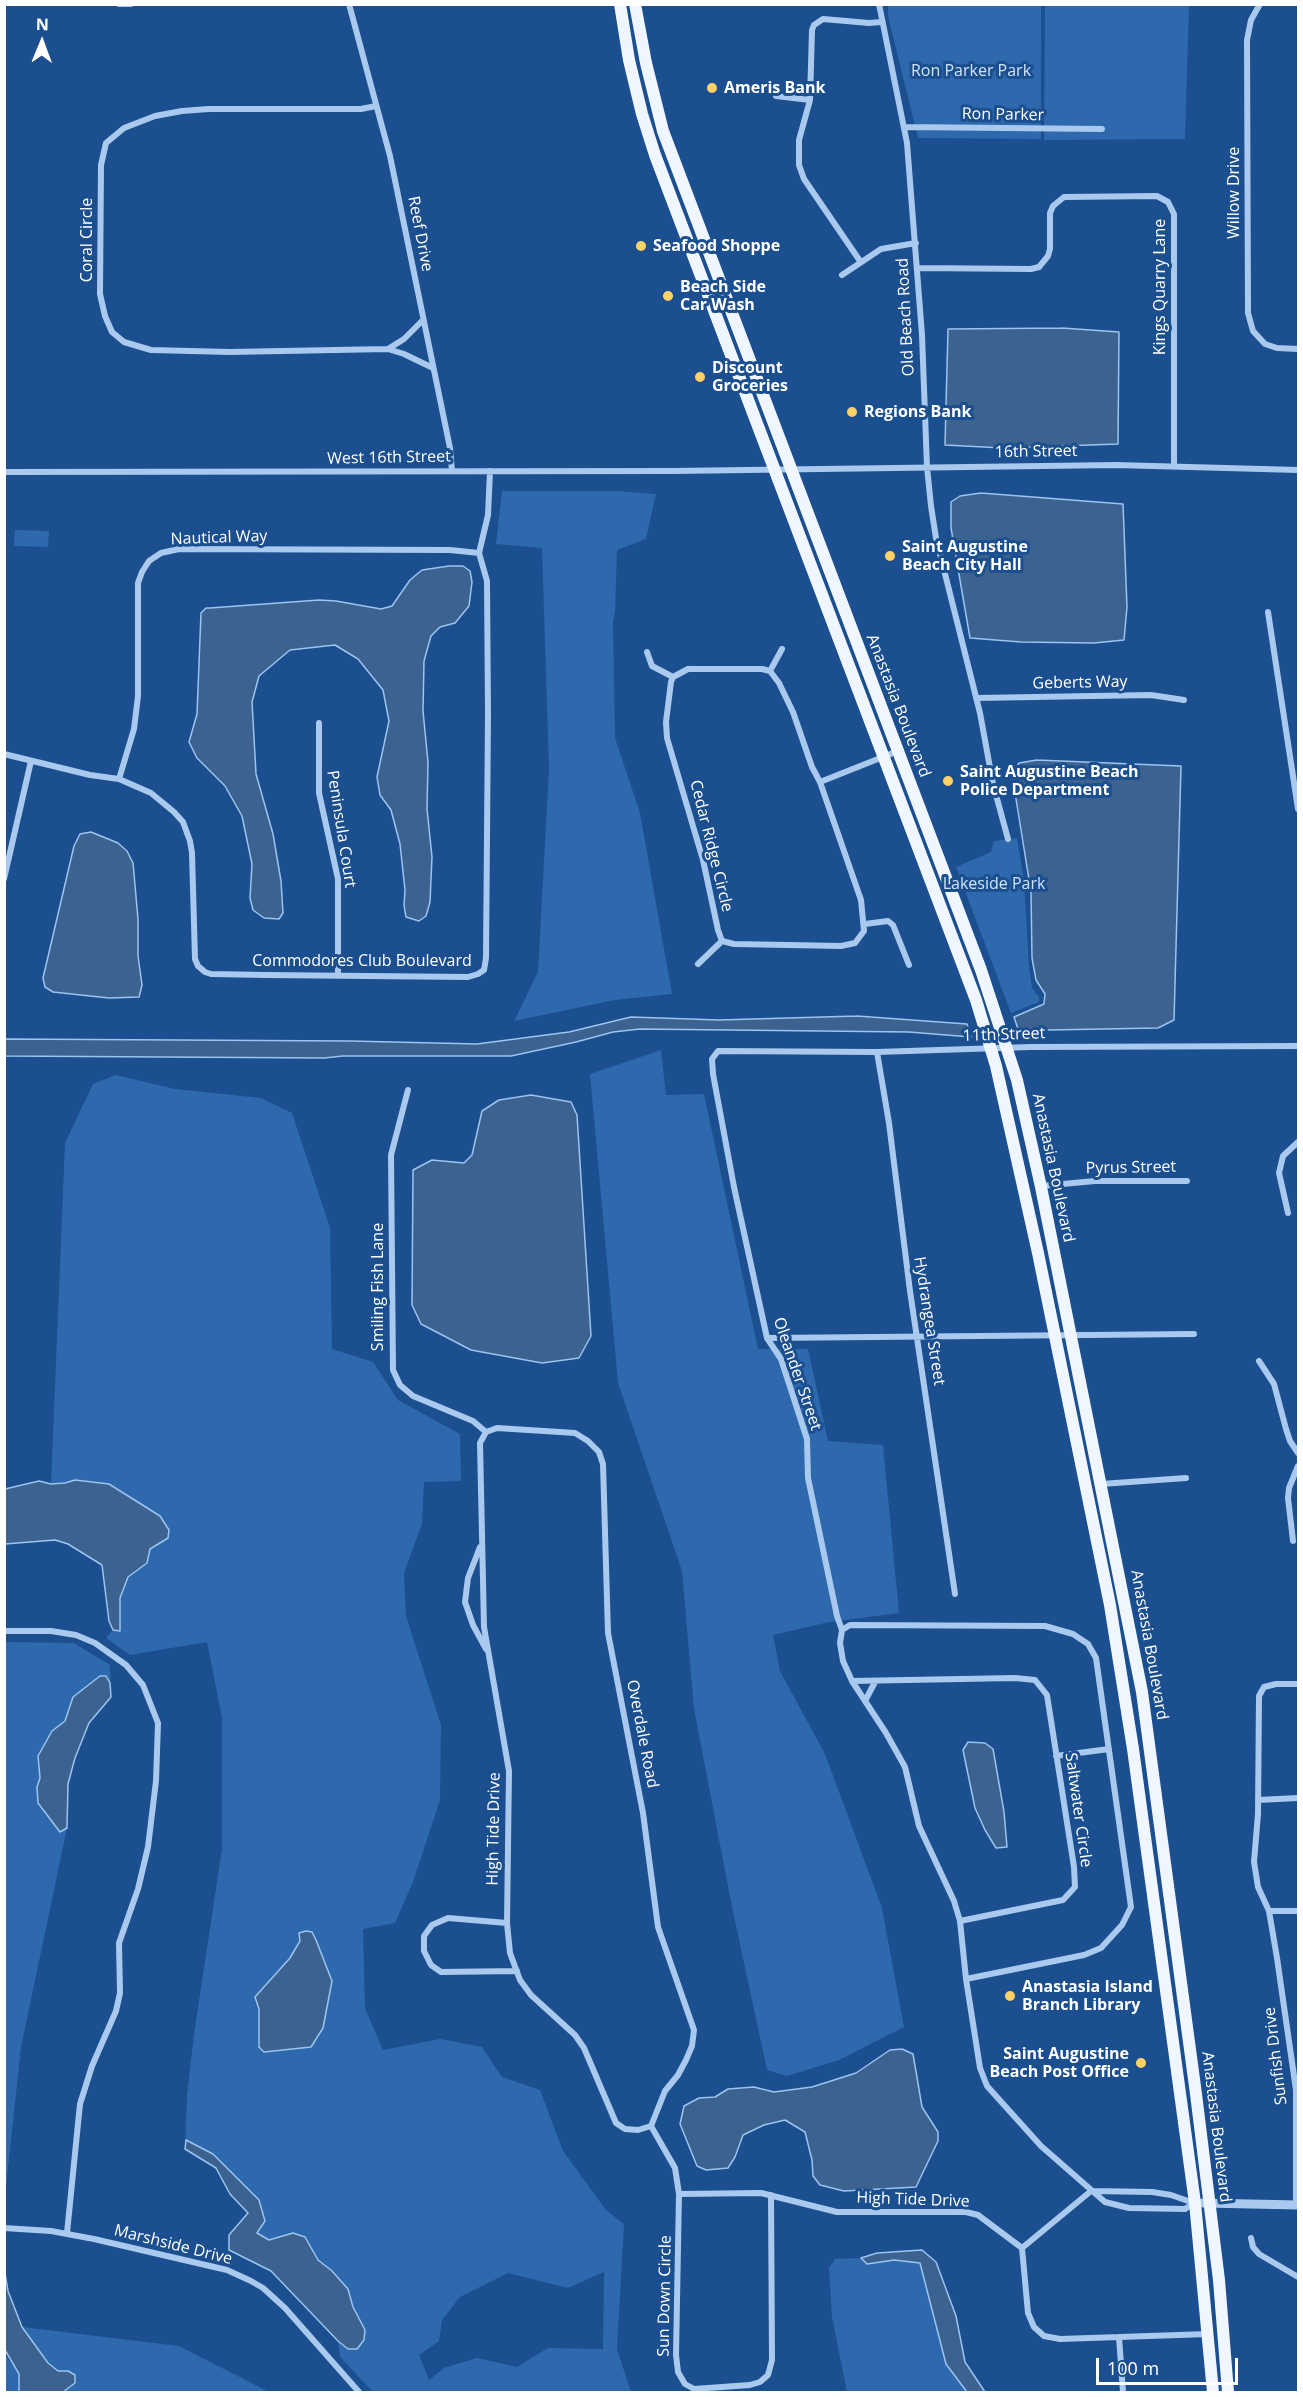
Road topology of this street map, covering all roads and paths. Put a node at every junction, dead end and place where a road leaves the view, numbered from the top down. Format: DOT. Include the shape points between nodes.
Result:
graph roads {
  1 [pos="118,4"];
  2 [pos="131,4"];
  3 [pos="349,4"];
  4 [pos="620,4"];
  5 [pos="635,4"];
  6 [pos="879,4"];
  7 [pos="1260,4"];
  8 [pos="882,22"];
  9 [pos="776,96"];
  10 [pos="810,100"];
  11 [pos="376,106"];
  12 [pos="904,127"];
  13 [pos="1102,129"];
  14 [pos="916,243"];
  15 [pos="860,261"];
  16 [pos="917,268"];
  17 [pos="842,275"];
  18 [pos="423,320"];
  19 [pos="1299,349"];
  20 [pos="388,350"];
  21 [pos="433,368"];
  22 [pos="1174,465"];
  23 [pos="927,467"];
  24 [pos="774,470"];
  25 [pos="791,470"];
  26 [pos="452,471"];
  27 [pos="490,471"];
  28 [pos="1299,471"];
  29 [pos="4,472"];
  30 [pos="478,553"];
  31 [pos="1268,612"];
  32 [pos="782,649"];
  33 [pos="647,652"];
  34 [pos="770,671"];
  35 [pos="673,677"];
  36 [pos="976,698"];
  37 [pos="1184,700"];
  38 [pos="319,723"];
  39 [pos="898,751"];
  40 [pos="4,754"];
  41 [pos="883,757"];
  42 [pos="31,761"];
  43 [pos="119,779"];
  44 [pos="820,782"];
  45 [pos="1299,809"];
  46 [pos="1008,839"];
  47 [pos="4,879"];
  48 [pos="865,924"];
  49 [pos="722,941"];
  50 [pos="698,964"];
  51 [pos="909,965"];
  52 [pos="338,975"];
  53 [pos="1299,1046"];
  54 [pos="1007,1048"];
  55 [pos="991,1049"];
  56 [pos="877,1052"];
  57 [pos="714,1057"];
  58 [pos="408,1090"];
  59 [pos="1299,1142"];
  60 [pos="1186,1181"];
  61 [pos="1041,1186"];
  62 [pos="1288,1213"];
  63 [pos="1194,1334"];
  64 [pos="1054,1335"];
  65 [pos="1071,1335"];
  66 [pos="918,1336"];
  67 [pos="767,1338"];
  68 [pos="1259,1361"];
  69 [pos="486,1432"];
  70 [pos="1299,1453"];
  71 [pos="1299,1466"];
  72 [pos="1186,1478"];
  73 [pos="1101,1484"];
  74 [pos="1293,1541"];
  75 [pos="481,1543"];
  76 [pos="955,1594"];
  77 [pos="4,1630"];
  78 [pos="842,1630"];
  79 [pos="488,1652"];
  80 [pos="852,1681"];
  81 [pos="875,1682"];
  82 [pos="1299,1684"];
  83 [pos="865,1701"];
  84 [pos="1109,1749"];
  85 [pos="1056,1756"];
  86 [pos="1299,1798"];
  87 [pos="1258,1800"];
  88 [pos="1269,1911"];
  89 [pos="1299,1911"];
  90 [pos="960,1921"];
  91 [pos="507,1923"];
  92 [pos="517,1971"];
  93 [pos="966,1979"];
  94 [pos="1298,2090"];
  95 [pos="651,2126"];
  96 [pos="1091,2191"];
  97 [pos="680,2194"];
  98 [pos="771,2195"];
  99 [pos="1195,2203"];
  100 [pos="1209,2203"];
  101 [pos="1297,2205"];
  102 [pos="4,2228"];
  103 [pos="67,2233"];
  104 [pos="1251,2238"];
  105 [pos="1023,2248"];
  106 [pos="1299,2277"];
  107 [pos="1208,2334"];
  108 [pos="1119,2337"];
  109 [pos="359,2392"];
  110 [pos="1123,2392"];
  111 [pos="1213,2392"];
  112 [pos="1228,2392"];
  1 -- 2 [label="street"];
  3 -- 11 [label="street, Reef Drive"];
  4 -- 24 [label="main road, Anastasia Boulevard" via="629,60 655,155"];
  5 -- 25 [label="main road, Anastasia Boulevard" via="663,131"];
  6 -- 8 [label="street, Old Beach Road"];
  7 -- 19 [label="street, Willow Drive" via="1251,20 1247,40 1248,312 1253,331 1265,344"];
  8 -- 10 [label="street" via="824,19 814,25"];
  8 -- 12 [label="street, Old Beach Road"];
  9 -- 10 [label="street"];
  10 -- 15 [label="street" via="799,140 799,165 808,187"];
  11 -- 18 [label="street, Reef Drive"];
  11 -- 20 [label="street, Coral Circle" via="182,111 124,128 106,143 101,165 100,294 112,332 124,342 151,350"];
  12 -- 13 [label="street, Ron Parker"];
  12 -- 14 [label="street, Old Beach Road"];
  14 -- 15 [label="street" via="881,249"];
  14 -- 16 [label="street, Old Beach Road"];
  15 -- 17 [label="street"];
  16 -- 22 [label="street, Kings Quarry Lane" via="1039,267 1050,249 1050,213 1064,196 1157,196 1168,202 1174,214"];
  16 -- 23 [label="street, Old Beach Road"];
  18 -- 20 [label="street"];
  18 -- 21 [label="street, Reef Drive"];
  20 -- 21 [label="street, Coral Circle"];
  21 -- 26 [label="street, Reef Drive"];
  22 -- 23 [label="street, 16th Street"];
  22 -- 28 [label="street, 16th Street"];
  23 -- 25 [label="street, 16th Street"];
  23 -- 36 [label="street, Old Beach Road" via="936,538"];
  24 -- 25 [label="street, 16th Street"];
  24 -- 27 [label="street, West 16th Street"];
  24 -- 41 [label="main road, Anastasia Boulevard"];
  25 -- 39 [label="main road, Anastasia Boulevard"];
  26 -- 27 [label="street, West 16th Street"];
  26 -- 29 [label="street, West 16th Street"];
  27 -- 30 [label="street" via="488,515"];
  30 -- 43 [label="street, Nautical Way" via="179,549 161,553 150,561 138,583 138,696 134,729"];
  30 -- 52 [label="street, Commodores Club Boulevard" via="487,581 488,612 484,970 468,977"];
  31 -- 45 [label="street"];
  32 -- 34 [label="street"];
  33 -- 35 [label="street" via="652,666"];
  34 -- 35 [label="street" via="688,669"];
  34 -- 44 [label="street" via="793,712"];
  35 -- 49 [label="street, Cedar Ridge Circle" via="667,738"];
  36 -- 37 [label="street, Geberts Way" via="1151,695"];
  36 -- 46 [label="street, Old Beach Road"];
  38 -- 52 [label="street, Peninsula Court" via="319,793 338,879"];
  39 -- 41 [label="street"];
  39 -- 54 [label="main road, Anastasia Boulevard"];
  40 -- 42 [label="street, Commodores Club Boulevard"];
  41 -- 44 [label="street"];
  41 -- 55 [label="main road, Anastasia Boulevard"];
  42 -- 43 [label="street, Commodores Club Boulevard"];
  42 -- 47 [label="street"];
  43 -- 52 [label="street, Commodores Club Boulevard" via="161,800 183,822 192,853 198,966 211,975"];
  44 -- 48 [label="street" via="861,900"];
  48 -- 49 [label="street" via="855,943 841,946"];
  48 -- 51 [label="street" via="888,921 893,925"];
  49 -- 50 [label="street"];
  53 -- 54 [label="street, 11th Street"];
  54 -- 55 [label="street, 11th Street"];
  54 -- 61 [label="main road, Anastasia Boulevard"];
  55 -- 56 [label="street, 11th Street"];
  55 -- 64 [label="main road, Anastasia Boulevard"];
  56 -- 57 [label="street, 11th Street" via="718,1051"];
  56 -- 66 [label="street, Hydrangea Street"];
  57 -- 67 [label="street, Oleander Street" via="716,1094"];
  58 -- 69 [label="street, Smiling Fish Lane" via="391,1155 393,1370 400,1385 413,1396 473,1420"];
  59 -- 62 [label="street" via="1283,1156 1279,1173"];
  60 -- 61 [label="street, Pyrus Street" via="1095,1181"];
  61 -- 65 [label="main road, Anastasia Boulevard"];
  63 -- 65 [label="street"];
  64 -- 65 [label="street"];
  64 -- 66 [label="street"];
  64 -- 99 [label="main road, Anastasia Boulevard" via="1110,1605"];
  65 -- 73 [label="main road, Anastasia Boulevard"];
  66 -- 67 [label="street"];
  66 -- 76 [label="street, Hydrangea Street"];
  67 -- 78 [label="street, Oleander Street" via="781,1359 807,1439 808,1478"];
  68 -- 70 [label="street" via="1274,1384 1290,1441"];
  69 -- 75 [label="street, High Tide Drive" via="480,1443"];
  69 -- 95 [label="street, Overdale Road" via="497,1428 575,1433 599,1452 603,1464 608,1633 643,1813 658,1927 694,2030 687,2060 664,2091"];
  71 -- 74 [label="street" via="1288,1498"];
  72 -- 73 [label="street"];
  73 -- 100 [label="main road, Anastasia Boulevard" via="1142,1692"];
  75 -- 79 [label="street, High Tide Drive"];
  75 -- 79 [label="street" via="468,1578 465,1602"];
  77 -- 103 [label="street" via="76,1635 112,1655 143,1685 155,1714 158,1739 148,1847 119,1943 120,1993 80,2104"];
  78 -- 80 [label="street" via="843,1661"];
  78 -- 84 [label="street" via="850,1625 1045,1626 1072,1634 1088,1644 1096,1658"];
  79 -- 91 [label="street, High Tide Drive" via="508,1771"];
  80 -- 81 [label="street, Saltwater Circle"];
  80 -- 83 [label="street"];
  81 -- 83 [label="street"];
  81 -- 85 [label="street, Saltwater Circle" via="1035,1680 1047,1695"];
  82 -- 87 [label="street, Sunfish Drive" via="1264,1687 1259,1696"];
  83 -- 90 [label="street" via="905,1767 919,1826"];
  84 -- 85 [label="street"];
  84 -- 93 [label="street" via="1131,1907 1122,1925 1101,1948 1084,1955"];
  85 -- 90 [label="street, Saltwater Circle" via="1075,1887 1063,1900"];
  86 -- 87 [label="street"];
  87 -- 88 [label="street, Sunfish Drive" via="1254,1862 1258,1887"];
  88 -- 89 [label="street"];
  88 -- 94 [label="street, Sunfish Drive"];
  90 -- 93 [label="street"];
  91 -- 92 [label="street, High Tide Drive" via="510,1953"];
  91 -- 92 [label="street" via="448,1918 432,1925 424,1936 424,1952 431,1965 441,1972"];
  92 -- 95 [label="street, High Tide Drive" via="531,1995 584,2048 616,2123 624,2129"];
  93 -- 96 [label="street" via="980,2068 987,2085 1041,2146"];
  94 -- 101 [label="street, Sunfish Drive"];
  95 -- 97 [label="street, Sun Down Circle" via="675,2168"];
  96 -- 99 [label="street" via="1152,2192"];
  96 -- 99 [label="street" via="1111,2204 1129,2208 1185,2209"];
  96 -- 105 [label="street"];
  97 -- 98 [label="street, High Tide Drive"];
  97 -- 98 [label="street, Sun Down Circle" via="676,2355 678,2372 685,2384 694,2388 750,2385 768,2375 772,2360"];
  98 -- 105 [label="street, High Tide Drive" via="837,2212 966,2212 978,2215"];
  99 -- 100 [label="street"];
  99 -- 107 [label="main road, Anastasia Boulevard"];
  100 -- 101 [label="street"];
  100 -- 112 [label="main road, Anastasia Boulevard"];
  102 -- 103 [label="street, Marshside Drive"];
  103 -- 109 [label="street, Marshside Drive" via="227,2270 251,2281 285,2308"];
  104 -- 106 [label="street" via="1259,2254"];
  105 -- 108 [label="street" via="1028,2313 1034,2327 1044,2336 1060,2339"];
  107 -- 108 [label="street"];
  107 -- 111 [label="main road, Anastasia Boulevard"];
  108 -- 110 [label="street"];
}
